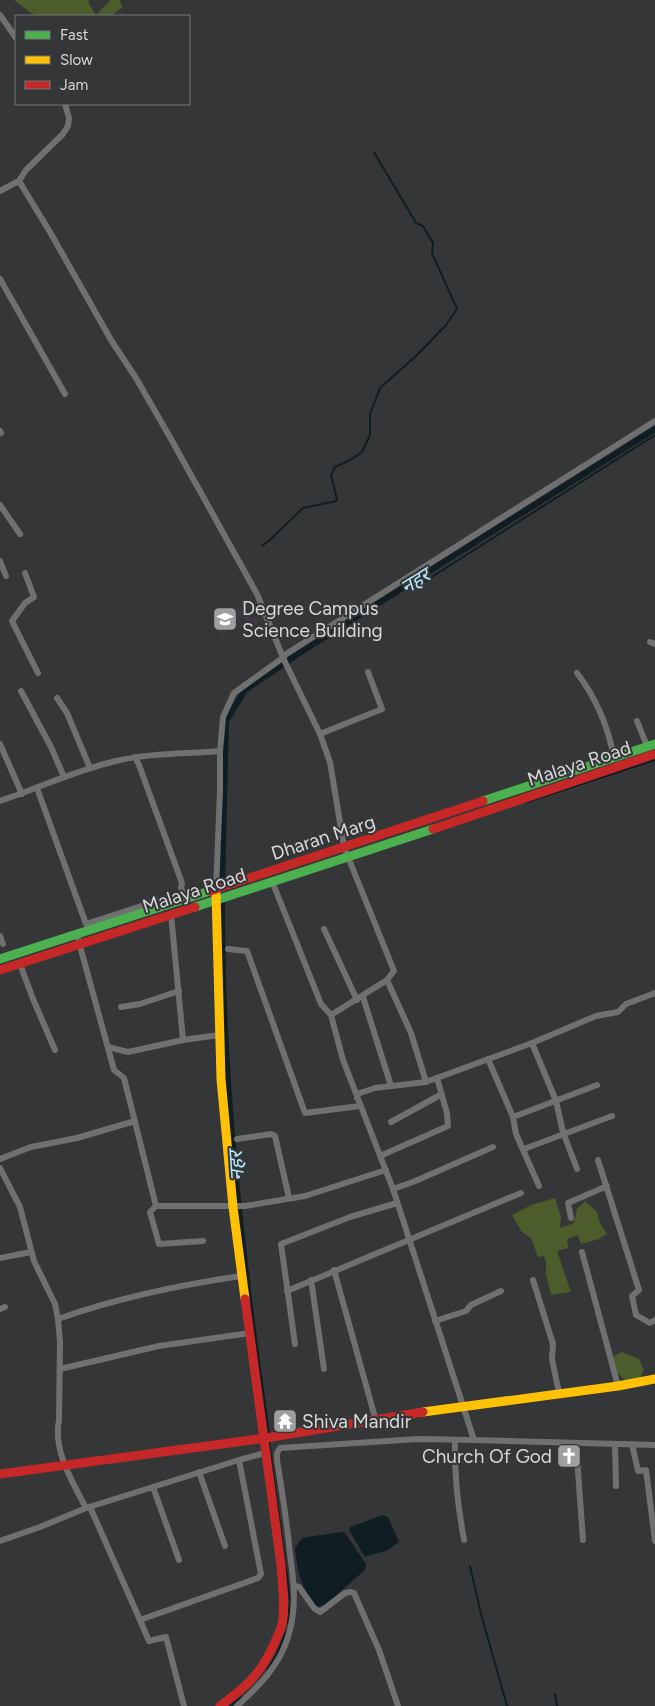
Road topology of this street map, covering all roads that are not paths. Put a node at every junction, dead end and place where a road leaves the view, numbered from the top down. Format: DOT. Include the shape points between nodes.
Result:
graph roads {
  1 [pos="0,15"];
  2 [pos="15,37"];
  3 [pos="66,105"];
  4 [pos="19,181"];
  5 [pos="0,191"];
  6 [pos="0,279"];
  7 [pos="65,394"];
  8 [pos="655,421"];
  9 [pos="0,505"];
  10 [pos="20,534"];
  11 [pos="0,561"];
  12 [pos="25,573"];
  13 [pos="6,576"];
  14 [pos="285,660"];
  15 [pos="368,672"];
  16 [pos="38,673"];
  17 [pos="577,673"];
  18 [pos="21,691"];
  19 [pos="57,698"];
  20 [pos="637,721"];
  21 [pos="320,734"];
  22 [pos="0,744"];
  23 [pos="651,745"];
  24 [pos="220,751"];
  25 [pos="655,754"];
  26 [pos="135,758"];
  27 [pos="614,758"];
  28 [pos="90,768"];
  29 [pos="64,777"];
  30 [pos="37,788"];
  31 [pos="22,794"];
  32 [pos="0,801"];
  33 [pos="344,848"];
  34 [pos="348,857"];
  35 [pos="272,882"];
  36 [pos="216,889"];
  37 [pos="216,900"];
  38 [pos="171,914"];
  39 [pos="324,929"];
  40 [pos="76,935"];
  41 [pos="0,936"];
  42 [pos="3,944"];
  43 [pos="79,944"];
  44 [pos="228,949"];
  45 [pos="0,960"];
  46 [pos="20,964"];
  47 [pos="0,970"];
  48 [pos="388,980"];
  49 [pos="179,992"];
  50 [pos="655,993"];
  51 [pos="360,999"];
  52 [pos="121,1007"];
  53 [pos="331,1015"];
  54 [pos="220,1035"];
  55 [pos="183,1040"];
  56 [pos="532,1043"];
  57 [pos="108,1047"];
  58 [pos="55,1050"];
  59 [pos="488,1059"];
  60 [pos="437,1078"];
  61 [pos="426,1082"];
  62 [pos="597,1085"];
  63 [pos="391,1086"];
  64 [pos="442,1094"];
  65 [pos="358,1098"];
  66 [pos="556,1100"];
  67 [pos="360,1106"];
  68 [pos="612,1116"];
  69 [pos="513,1117"];
  70 [pos="135,1121"];
  71 [pos="391,1122"];
  72 [pos="564,1134"];
  73 [pos="238,1140"];
  74 [pos="493,1147"];
  75 [pos="524,1149"];
  76 [pos="380,1156"];
  77 [pos="0,1160"];
  78 [pos="598,1160"];
  79 [pos="577,1169"];
  80 [pos="0,1170"];
  81 [pos="386,1170"];
  82 [pos="538,1186"];
  83 [pos="607,1186"];
  84 [pos="393,1188"];
  85 [pos="521,1193"];
  86 [pos="289,1198"];
  87 [pos="397,1202"];
  88 [pos="156,1206"];
  89 [pos="233,1207"];
  90 [pos="571,1218"];
  91 [pos="202,1240"];
  92 [pos="410,1240"];
  93 [pos="31,1252"];
  94 [pos="582,1252"];
  95 [pos="0,1258"];
  96 [pos="334,1270"];
  97 [pos="241,1276"];
  98 [pos="311,1280"];
  99 [pos="533,1280"];
  100 [pos="287,1291"];
  101 [pos="501,1291"];
  102 [pos="58,1319"];
  103 [pos="655,1320"];
  104 [pos="435,1321"];
  105 [pos="250,1333"];
  106 [pos="295,1344"];
  107 [pos="60,1369"];
  108 [pos="324,1369"];
  109 [pos="655,1379"];
  110 [pos="618,1386"];
  111 [pos="559,1393"];
  112 [pos="462,1406"];
  113 [pos="376,1421"];
  114 [pos="263,1438"];
  115 [pos="455,1440"];
  116 [pos="474,1440"];
  117 [pos="576,1443"];
  118 [pos="615,1444"];
  119 [pos="632,1444"];
  120 [pos="655,1445"];
  121 [pos="265,1453"];
  122 [pos="239,1460"];
  123 [pos="64,1465"];
  124 [pos="199,1472"];
  125 [pos="0,1474"];
  126 [pos="616,1486"];
  127 [pos="153,1487"];
  128 [pos="88,1507"];
  129 [pos="464,1540"];
  130 [pos="583,1540"];
  131 [pos="0,1541"];
  132 [pos="655,1541"];
  133 [pos="224,1546"];
  134 [pos="179,1560"];
  135 [pos="295,1586"];
  136 [pos="140,1620"];
  137 [pos="184,1706"];
  138 [pos="220,1706"];
  139 [pos="237,1706"];
  140 [pos="398,1706"];
  1 -- 2 [label="street"];
  3 -- 4 [label="street" via="68,126"];
  4 -- 5 [label="street"];
  4 -- 14 [label="street" via="181,456 257,594"];
  6 -- 7 [label="street"];
  8 -- 14 [label="street"];
  9 -- 10 [label="street"];
  11 -- 13 [label="street"];
  12 -- 16 [label="street" via="34,597 25,603 12,621"];
  14 -- 21 [label="street"];
  14 -- 24 [label="street" via="234,693 223,717"];
  15 -- 21 [label="street" via="382,709"];
  17 -- 27 [label="street" via="590,689 609,733"];
  18 -- 29 [label="street"];
  19 -- 28 [label="street" via="67,713"];
  20 -- 23 [label="street"];
  21 -- 33 [label="street" via="330,762"];
  22 -- 31 [label="street"];
  23 -- 27 [label="main road, Dharan Marg"];
  24 -- 26 [label="street"];
  24 -- 36 [label="street"];
  25 -- 34 [label="main road, Malaya Road"];
  26 -- 28 [label="street"];
  26 -- 30 [label="street" via="182,883 183,893 180,896 86,924"];
  27 -- 33 [label="main road, Dharan Marg"];
  28 -- 29 [label="street"];
  29 -- 30 [label="street"];
  30 -- 31 [label="street"];
  31 -- 32 [label="street"];
  33 -- 34 [label="street"];
  33 -- 36 [label="main road, Dharan Marg"];
  34 -- 35 [label="main road, Malaya Road"];
  34 -- 48 [label="street" via="394,971"];
  35 -- 37 [label="main road, Malaya Road"];
  35 -- 53 [label="street" via="321,1004"];
  36 -- 37 [label="main road"];
  36 -- 40 [label="main road, Dharan Marg"];
  37 -- 38 [label="main road, Malaya Road"];
  37 -- 54 [label="main road"];
  38 -- 43 [label="main road, Malaya Road"];
  38 -- 49 [label="street"];
  39 -- 51 [label="street"];
  40 -- 43 [label="street"];
  40 -- 45 [label="main road, Dharan Marg"];
  41 -- 42 [label="street"];
  43 -- 46 [label="main road, Malaya Road"];
  43 -- 57 [label="street"];
  44 -- 67 [label="street" via="247,951 305,1113"];
  46 -- 47 [label="main road, Malaya Road"];
  46 -- 58 [label="street"];
  48 -- 51 [label="street"];
  48 -- 61 [label="street" via="411,1033"];
  49 -- 52 [label="street"];
  49 -- 55 [label="street"];
  50 -- 56 [label="street" via="626,1004 618,1012 596,1016"];
  51 -- 53 [label="street"];
  51 -- 63 [label="street"];
  53 -- 65 [label="street" via="343,1060"];
  54 -- 55 [label="street"];
  54 -- 89 [label="main road"];
  55 -- 57 [label="street" via="128,1052"];
  56 -- 59 [label="street"];
  56 -- 66 [label="street"];
  57 -- 70 [label="street" via="114,1070 124,1078"];
  59 -- 60 [label="street"];
  59 -- 69 [label="street"];
  60 -- 61 [label="street"];
  60 -- 64 [label="street"];
  61 -- 63 [label="street"];
  62 -- 66 [label="street"];
  63 -- 65 [label="street" via="360,1092"];
  64 -- 71 [label="street"];
  64 -- 76 [label="street" via="448,1126"];
  65 -- 67 [label="street"];
  66 -- 69 [label="street"];
  66 -- 72 [label="street"];
  67 -- 76 [label="street"];
  68 -- 72 [label="street"];
  69 -- 75 [label="street" via="516,1134"];
  70 -- 77 [label="street" via="32,1148"];
  70 -- 88 [label="street"];
  72 -- 75 [label="street"];
  72 -- 79 [label="street"];
  73 -- 86 [label="street" via="275,1136"];
  74 -- 84 [label="street"];
  75 -- 82 [label="street"];
  76 -- 81 [label="street"];
  78 -- 83 [label="street"];
  80 -- 93 [label="street" via="20,1207"];
  81 -- 84 [label="street"];
  81 -- 86 [label="street" via="306,1196"];
  83 -- 90 [label="street" via="568,1203"];
  83 -- 103 [label="street" via="639,1290 632,1296 636,1315 650,1323"];
  84 -- 87 [label="street"];
  85 -- 92 [label="street"];
  86 -- 89 [label="street"];
  87 -- 92 [label="street"];
  87 -- 100 [label="street" via="281,1244"];
  88 -- 89 [label="street"];
  88 -- 91 [label="street" via="150,1212 159,1244"];
  89 -- 97 [label="main road"];
  92 -- 96 [label="street"];
  92 -- 104 [label="street"];
  93 -- 95 [label="street"];
  93 -- 102 [label="street" via="55,1304"];
  94 -- 110 [label="street"];
  96 -- 98 [label="street"];
  96 -- 113 [label="street"];
  97 -- 102 [label="street" via="199,1282 105,1304"];
  97 -- 105 [label="main road"];
  98 -- 100 [label="street"];
  98 -- 108 [label="street"];
  99 -- 111 [label="street" via="553,1344 552,1359"];
  100 -- 106 [label="street"];
  101 -- 104 [label="street" via="471,1305 466,1311"];
  102 -- 107 [label="street"];
  104 -- 112 [label="street"];
  105 -- 107 [label="street" via="160,1346"];
  105 -- 114 [label="main road"];
  107 -- 123 [label="street" via="57,1431"];
  109 -- 110 [label="main road"];
  110 -- 111 [label="main road"];
  111 -- 112 [label="main road"];
  112 -- 113 [label="main road"];
  112 -- 116 [label="street"];
  113 -- 114 [label="main road"];
  114 -- 121 [label="main road"];
  114 -- 123 [label="main road"];
  115 -- 116 [label="street"];
  115 -- 129 [label="street" via="454,1464"];
  115 -- 135 [label="street" via="418,1439 280,1448 277,1460"];
  116 -- 117 [label="street"];
  117 -- 118 [label="street"];
  117 -- 130 [label="street"];
  118 -- 119 [label="street"];
  118 -- 126 [label="street"];
  119 -- 120 [label="street"];
  119 -- 132 [label="street" via="638,1471 646,1470"];
  121 -- 122 [label="street"];
  121 -- 138 [label="main road" via="281,1565 282,1624 261,1669 247,1686"];
  122 -- 124 [label="street"];
  122 -- 136 [label="street" via="261,1574 235,1587"];
  123 -- 125 [label="main road"];
  123 -- 128 [label="street"];
  124 -- 127 [label="street"];
  124 -- 133 [label="street"];
  127 -- 128 [label="street"];
  127 -- 134 [label="street"];
  128 -- 131 [label="street"];
  128 -- 136 [label="street"];
  135 -- 139 [label="street" via="294,1608 285,1646 256,1689"];
  135 -- 140 [label="street" via="320,1612 345,1593 354,1593 379,1650"];
  136 -- 137 [label="street" via="149,1641 166,1637"];
}
